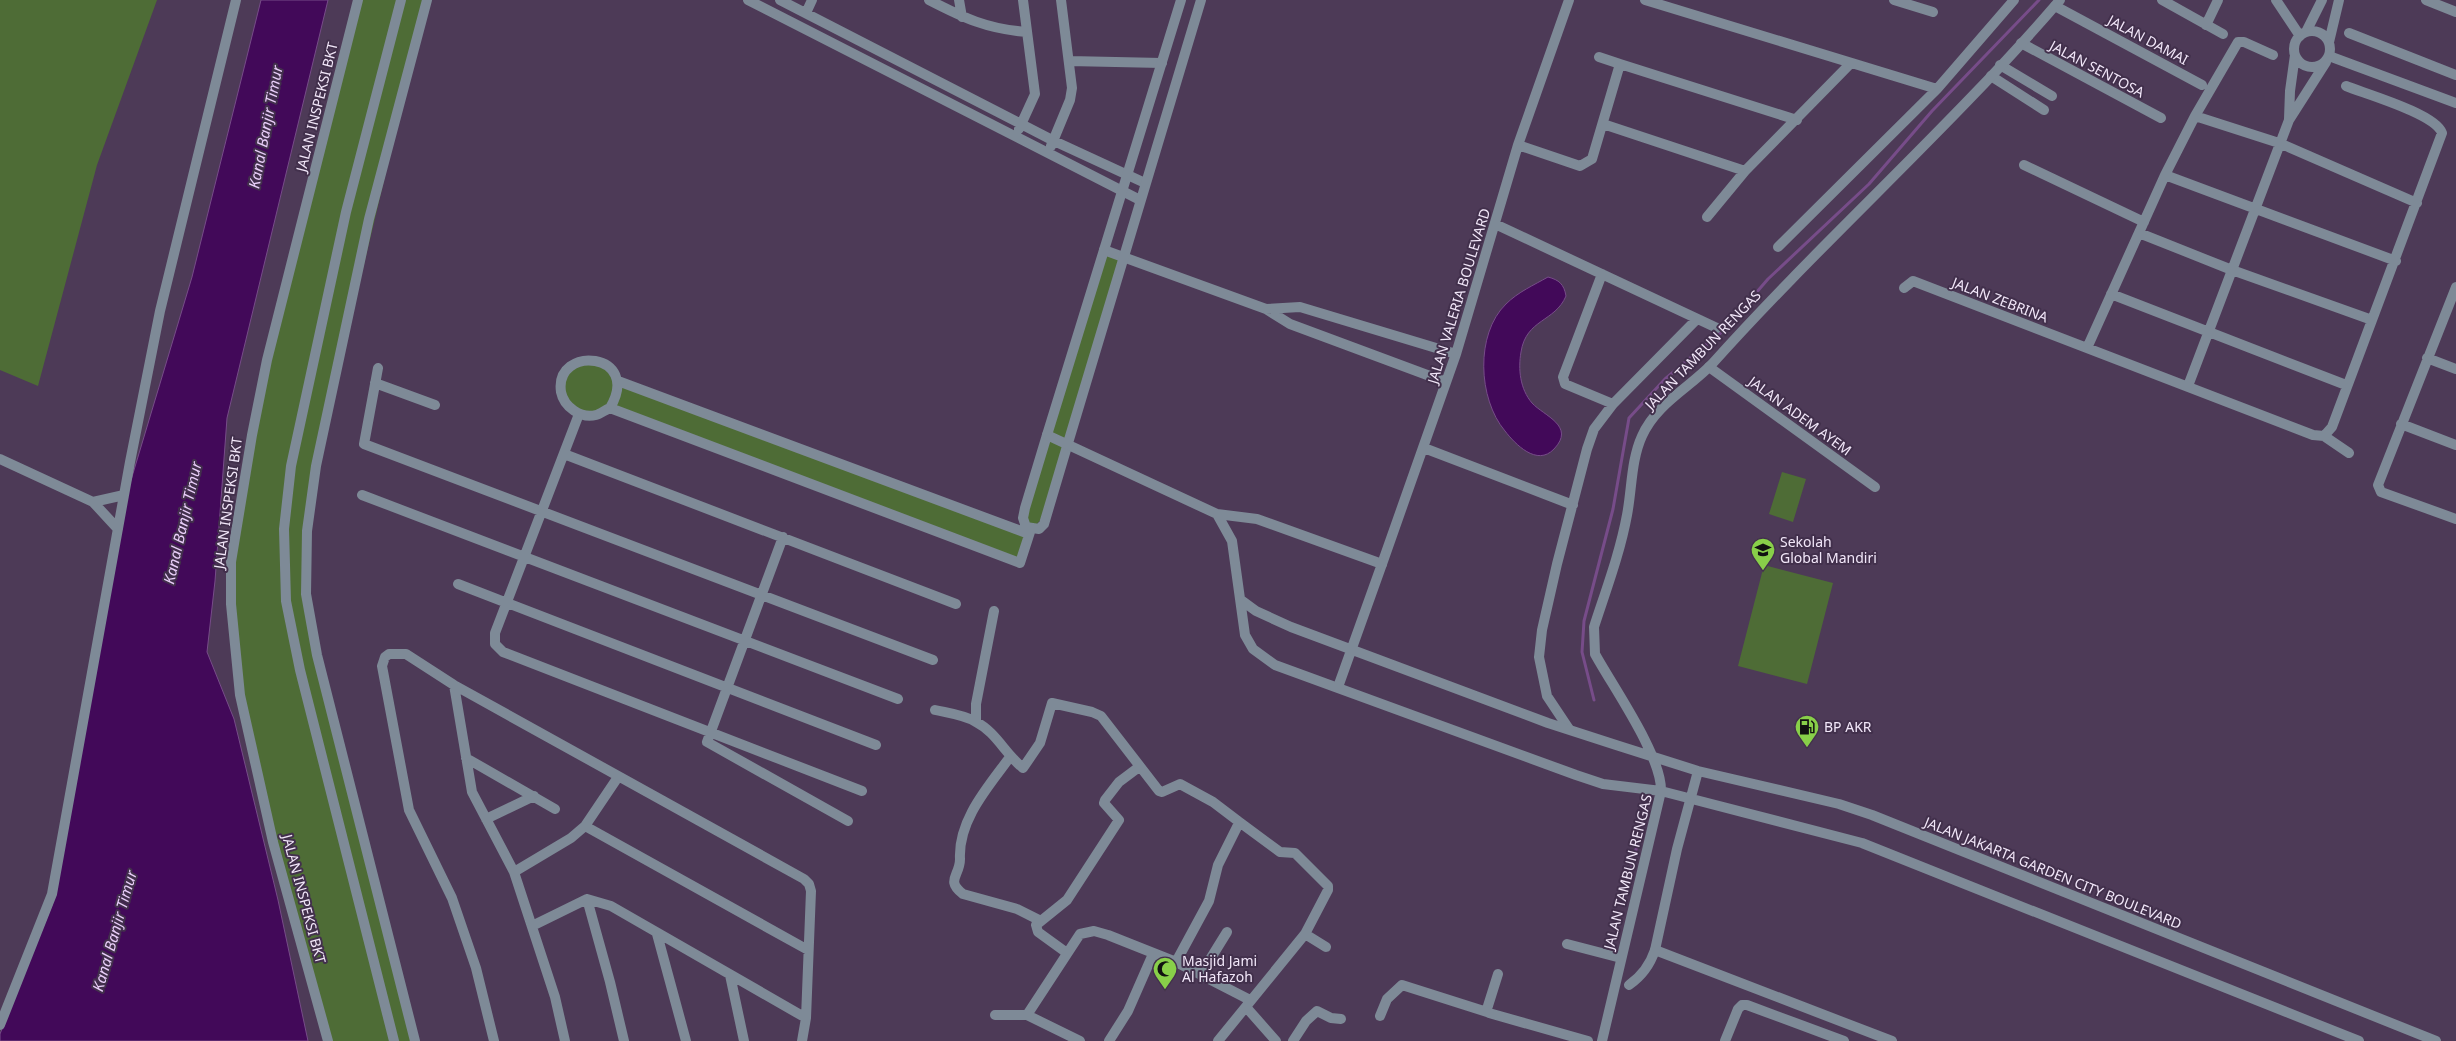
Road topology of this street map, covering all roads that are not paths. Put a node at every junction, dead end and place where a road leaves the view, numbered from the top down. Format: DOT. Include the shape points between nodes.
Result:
graph roads {
  1 [pos="236,0"];
  2 [pos="358,0"];
  3 [pos="401,0"];
  4 [pos="427,0"];
  5 [pos="748,0"];
  6 [pos="780,0"];
  7 [pos="812,0"];
  8 [pos="929,0"];
  9 [pos="959,0"];
  10 [pos="1023,0"];
  11 [pos="1061,0"];
  12 [pos="1181,0"];
  13 [pos="1201,0"];
  14 [pos="1569,0"];
  15 [pos="1645,0"];
  16 [pos="1894,0"];
  17 [pos="2014,0"];
  18 [pos="2162,0"];
  19 [pos="2218,0"];
  20 [pos="2276,0"];
  21 [pos="2322,0"];
  22 [pos="2339,0"];
  23 [pos="2426,0"];
  24 [pos="1910,2"];
  25 [pos="2058,3"];
  26 [pos="1933,12"];
  27 [pos="2456,12"];
  28 [pos="806,13"];
  29 [pos="962,16"];
  30 [pos="2206,25"];
  31 [pos="1027,32"];
  32 [pos="2349,33"];
  33 [pos="2222,34"];
  34 [pos="2303,34"];
  35 [pos="2329,42"];
  36 [pos="2021,43"];
  37 [pos="2273,55"];
  38 [pos="2296,55"];
  39 [pos="1599,57"];
  40 [pos="2327,59"];
  41 [pos="1069,61"];
  42 [pos="1162,63"];
  43 [pos="1851,63"];
  44 [pos="1620,64"];
  45 [pos="2000,64"];
  46 [pos="2456,75"];
  47 [pos="1991,76"];
  48 [pos="2202,85"];
  49 [pos="2346,86"];
  50 [pos="1938,89"];
  51 [pos="2052,96"];
  52 [pos="2456,104"];
  53 [pos="2044,110"];
  54 [pos="2195,116"];
  55 [pos="2161,118"];
  56 [pos="1797,120"];
  57 [pos="2288,120"];
  58 [pos="1021,124"];
  59 [pos="1603,124"];
  60 [pos="1015,135"];
  61 [pos="1054,141"];
  62 [pos="2279,143"];
  63 [pos="1518,145"];
  64 [pos="1048,152"];
  65 [pos="2024,165"];
  66 [pos="1744,171"];
  67 [pos="2165,174"];
  68 [pos="1127,176"];
  69 [pos="1145,183"];
  70 [pos="1123,191"];
  71 [pos="1140,200"];
  72 [pos="2418,203"];
  73 [pos="2256,207"];
  74 [pos="1707,217"];
  75 [pos="2144,222"];
  76 [pos="1495,224"];
  77 [pos="2139,233"];
  78 [pos="1778,247"];
  79 [pos="1104,250"];
  80 [pos="1123,256"];
  81 [pos="2396,261"];
  82 [pos="2232,270"];
  83 [pos="1602,274"];
  84 [pos="1904,288"];
  85 [pos="2456,290"];
  86 [pos="2111,294"];
  87 [pos="1266,309"];
  88 [pos="1697,319"];
  89 [pos="2372,320"];
  90 [pos="1717,328"];
  91 [pos="2208,330"];
  92 [pos="2087,348"];
  93 [pos="1456,354"];
  94 [pos="2427,358"];
  95 [pos="1709,367"];
  96 [pos="378,368"];
  97 [pos="2456,369"];
  98 [pos="618,381"];
  99 [pos="1446,382"];
  100 [pos="375,383"];
  101 [pos="2346,385"];
  102 [pos="2188,386"];
  103 [pos="1612,404"];
  104 [pos="435,405"];
  105 [pos="610,408"];
  106 [pos="579,414"];
  107 [pos="2401,424"];
  108 [pos="1047,435"];
  109 [pos="2324,436"];
  110 [pos="1068,443"];
  111 [pos="2456,445"];
  112 [pos="1424,448"];
  113 [pos="2349,453"];
  114 [pos="564,454"];
  115 [pos="0,460"];
  116 [pos="13,467"];
  117 [pos="0,470"];
  118 [pos="1875,487"];
  119 [pos="124,495"];
  120 [pos="362,495"];
  121 [pos="93,502"];
  122 [pos="1573,505"];
  123 [pos="542,512"];
  124 [pos="1217,514"];
  125 [pos="2456,520"];
  126 [pos="118,529"];
  127 [pos="1030,532"];
  128 [pos="783,537"];
  129 [pos="524,557"];
  130 [pos="1382,564"];
  131 [pos="458,584"];
  132 [pos="761,595"];
  133 [pos="1241,600"];
  134 [pos="507,603"];
  135 [pos="956,604"];
  136 [pos="994,611"];
  137 [pos="744,640"];
  138 [pos="1351,648"];
  139 [pos="933,660"];
  140 [pos="454,685"];
  141 [pos="1338,687"];
  142 [pos="727,688"];
  143 [pos="898,699"];
  144 [pos="935,710"];
  145 [pos="976,721"];
  146 [pos="1569,729"];
  147 [pos="711,732"];
  148 [pos="876,744"];
  149 [pos="1652,756"];
  150 [pos="1010,757"];
  151 [pos="466,758"];
  152 [pos="1139,767"];
  153 [pos="1698,771"];
  154 [pos="618,777"];
  155 [pos="1661,790"];
  156 [pos="862,791"];
  157 [pos="534,796"];
  158 [pos="1691,798"];
  159 [pos="555,809"];
  160 [pos="486,819"];
  161 [pos="848,821"];
  162 [pos="1238,821"];
  163 [pos="584,826"];
  164 [pos="514,872"];
  165 [pos="587,899"];
  166 [pos="1041,921"];
  167 [pos="532,926"];
  168 [pos="1227,932"];
  169 [pos="657,934"];
  170 [pos="1305,934"];
  171 [pos="1567,944"];
  172 [pos="1326,947"];
  173 [pos="808,950"];
  174 [pos="1655,950"];
  175 [pos="1067,953"];
  176 [pos="1153,954"];
  177 [pos="1621,958"];
  178 [pos="1176,962"];
  179 [pos="1202,974"];
  180 [pos="1498,974"];
  181 [pos="730,975"];
  182 [pos="1628,985"];
  183 [pos="1248,1004"];
  184 [pos="1487,1012"];
  185 [pos="995,1015"];
  186 [pos="1027,1015"];
  187 [pos="1380,1016"];
  188 [pos="806,1018"];
  189 [pos="1340,1019"];
  190 [pos="0,1025"];
  191 [pos="328,1041"];
  192 [pos="394,1041"];
  193 [pos="415,1041"];
  194 [pos="494,1041"];
  195 [pos="565,1041"];
  196 [pos="624,1041"];
  197 [pos="686,1041"];
  198 [pos="744,1041"];
  199 [pos="802,1041"];
  200 [pos="1080,1041"];
  201 [pos="1109,1041"];
  202 [pos="1218,1041"];
  203 [pos="1276,1041"];
  204 [pos="1293,1041"];
  205 [pos="1588,1041"];
  206 [pos="1602,1041"];
  207 [pos="1725,1041"];
  208 [pos="1844,1041"];
  209 [pos="1891,1041"];
  210 [pos="2359,1041"];
  211 [pos="2436,1041"];
  1 -- 119 [label="street" via="160,311"];
  2 -- 191 [label="street, JALAN INSPEKSI BKT" via="267,360 231,562 231,604 240,695 273,842"];
  3 -- 192 [label="street" via="346,212 291,466 284,529 286,601 300,670"];
  4 -- 193 [label="street" via="369,219 316,466 307,531 306,576 317,655"];
  5 -- 60 [label="street"];
  6 -- 28 [label="street"];
  7 -- 28 [label="street"];
  8 -- 29 [label="street"];
  9 -- 29 [label="street"];
  10 -- 31 [label="street"];
  11 -- 41 [label="street"];
  12 -- 42 [label="street"];
  13 -- 69 [label="street"];
  14 -- 63 [label="street, JALAN VALERIA BOULEVARD"];
  15 -- 43 [label="street"];
  16 -- 24 [label="street"];
  17 -- 50 [label="street"];
  18 -- 30 [label="street"];
  19 -- 30 [label="street"];
  20 -- 34 [label="street"];
  21 -- 34 [label="street"];
  22 -- 35 [label="street"];
  23 -- 27 [label="street"];
  24 -- 26 [label="street"];
  25 -- 36 [label="street, JALAN TAMBUN RENGAS"];
  25 -- 48 [label="street, JALAN DAMAI"];
  28 -- 58 [label="street"];
  29 -- 31 [label="street" via="999,30"];
  30 -- 33 [label="street"];
  31 -- 58 [label="street" via="1035,94"];
  32 -- 46 [label="street"];
  34 -- 35 [label="street" via="2320,32"];
  34 -- 38 [label="street" via="2296,42"];
  35 -- 40 [label="street"];
  36 -- 45 [label="street, JALAN TAMBUN RENGAS"];
  36 -- 55 [label="street, JALAN SENTOSA"];
  37 -- 54 [label="street" via="2238,42"];
  38 -- 40 [label="street" via="2299,61 2312,67"];
  38 -- 57 [label="street"];
  39 -- 44 [label="street"];
  40 -- 52 [label="street"];
  40 -- 57 [label="street"];
  41 -- 42 [label="street"];
  41 -- 61 [label="street" via="1070,100"];
  42 -- 68 [label="street"];
  43 -- 50 [label="street"];
  43 -- 56 [label="street"];
  44 -- 56 [label="street"];
  44 -- 59 [label="street"];
  45 -- 47 [label="street, JALAN TAMBUN RENGAS"];
  45 -- 51 [label="street"];
  47 -- 53 [label="street"];
  47 -- 95 [label="street, JALAN TAMBUN RENGAS" via="1814,254"];
  49 -- 72 [label="street" via="2406,108 2437,124 2441,130"];
  50 -- 78 [label="street"];
  54 -- 62 [label="street"];
  54 -- 67 [label="street"];
  56 -- 66 [label="street"];
  57 -- 62 [label="street"];
  58 -- 60 [label="street"];
  58 -- 61 [label="street"];
  59 -- 63 [label="street" via="1592,158 1580,166"];
  59 -- 66 [label="street"];
  60 -- 64 [label="street"];
  61 -- 64 [label="street"];
  61 -- 68 [label="street"];
  62 -- 72 [label="street"];
  62 -- 73 [label="street"];
  63 -- 76 [label="street, JALAN VALERIA BOULEVARD"];
  64 -- 70 [label="street"];
  65 -- 75 [label="street"];
  66 -- 74 [label="street"];
  67 -- 73 [label="street"];
  67 -- 75 [label="street"];
  68 -- 69 [label="street"];
  68 -- 70 [label="street"];
  69 -- 71 [label="street"];
  70 -- 71 [label="street"];
  70 -- 79 [label="street"];
  71 -- 80 [label="street"];
  72 -- 81 [label="street"];
  73 -- 81 [label="street"];
  73 -- 82 [label="street"];
  75 -- 77 [label="street"];
  76 -- 83 [label="street"];
  76 -- 93 [label="street, JALAN VALERIA BOULEVARD"];
  77 -- 82 [label="street"];
  77 -- 86 [label="street"];
  79 -- 80 [label="street"];
  79 -- 108 [label="street"];
  80 -- 87 [label="street"];
  80 -- 110 [label="street"];
  81 -- 89 [label="street"];
  82 -- 89 [label="street"];
  82 -- 91 [label="street"];
  83 -- 88 [label="street"];
  83 -- 103 [label="street" via="1562,377 1565,384"];
  84 -- 92 [label="street, JALAN ZEBRINA" via="1913,281"];
  85 -- 94 [label="street"];
  86 -- 91 [label="street"];
  86 -- 92 [label="street"];
  87 -- 93 [label="street" via="1300,307"];
  87 -- 99 [label="street" via="1290,324"];
  88 -- 90 [label="street"];
  88 -- 103 [label="street"];
  89 -- 101 [label="street"];
  91 -- 101 [label="street"];
  91 -- 102 [label="street"];
  92 -- 102 [label="street, JALAN ZEBRINA"];
  93 -- 99 [label="street, JALAN VALERIA BOULEVARD"];
  94 -- 97 [label="street"];
  94 -- 107 [label="street"];
  95 -- 118 [label="street, JALAN ADEM AYEM"];
  95 -- 149 [label="street, JALAN TAMBUN RENGAS" via="1669,401 1641,436 1620,543 1594,627 1595,654"];
  96 -- 100 [label="street"];
  98 -- 105 [label="street" via="617,395"];
  98 -- 106 [label="street" via="611,368 598,360 584,359 571,366 563,378 561,392 567,405"];
  98 -- 127 [label="street"];
  99 -- 112 [label="street, JALAN VALERIA BOULEVARD"];
  100 -- 104 [label="street"];
  100 -- 123 [label="street" via="364,444"];
  101 -- 109 [label="street" via="2332,427"];
  102 -- 109 [label="street, JALAN ZEBRINA" via="2313,435"];
  103 -- 122 [label="street" via="1594,429"];
  105 -- 106 [label="street" via="595,415"];
  105 -- 127 [label="street" via="1020,563"];
  106 -- 114 [label="street"];
  107 -- 111 [label="street"];
  107 -- 125 [label="street" via="2378,489"];
  108 -- 110 [label="street"];
  108 -- 127 [label="street" via="1024,511"];
  109 -- 113 [label="street, JALAN ZEBRINA"];
  110 -- 124 [label="street"];
  110 -- 127 [label="street" via="1044,524"];
  112 -- 122 [label="street"];
  112 -- 130 [label="street, JALAN VALERIA BOULEVARD"];
  114 -- 123 [label="street"];
  114 -- 128 [label="street"];
  115 -- 116 [label="street"];
  116 -- 117 [label="street"];
  116 -- 121 [label="street"];
  119 -- 121 [label="street"];
  119 -- 126 [label="street"];
  120 -- 129 [label="street"];
  121 -- 126 [label="street"];
  122 -- 146 [label="street" via="1542,630 1539,657 1547,696"];
  123 -- 129 [label="street"];
  123 -- 132 [label="street"];
  124 -- 130 [label="street" via="1257,519"];
  124 -- 133 [label="street" via="1232,541"];
  126 -- 190 [label="street" via="52,894"];
  128 -- 132 [label="street"];
  128 -- 135 [label="street"];
  129 -- 134 [label="street"];
  129 -- 137 [label="street"];
  130 -- 138 [label="street, JALAN VALERIA BOULEVARD"];
  131 -- 134 [label="street"];
  132 -- 137 [label="street"];
  132 -- 139 [label="street"];
  133 -- 138 [label="street, JALAN JAKARTA GARDEN CITY BOULEVARD" via="1270,618"];
  133 -- 141 [label="street" via="1245,635 1253,649 1275,664"];
  134 -- 142 [label="street"];
  134 -- 147 [label="street" via="495,633 495,644 503,652"];
  136 -- 145 [label="street" via="976,704"];
  137 -- 142 [label="street"];
  137 -- 143 [label="street"];
  138 -- 141 [label="street, JALAN VALERIA BOULEVARD"];
  138 -- 146 [label="street, JALAN JAKARTA GARDEN CITY BOULEVARD"];
  140 -- 151 [label="street"];
  140 -- 154 [label="street"];
  140 -- 194 [label="street" via="406,654 385,657 382,666 409,810 452,898 476,968"];
  141 -- 155 [label="street" via="1603,784"];
  142 -- 147 [label="street"];
  142 -- 148 [label="street"];
  144 -- 145 [label="street"];
  145 -- 150 [label="street" via="991,732"];
  146 -- 149 [label="street, JALAN JAKARTA GARDEN CITY BOULEVARD"];
  147 -- 156 [label="street"];
  147 -- 161 [label="street" via="707,742"];
  149 -- 153 [label="street, JALAN JAKARTA GARDEN CITY BOULEVARD"];
  149 -- 155 [label="street, JALAN TAMBUN RENGAS" via="1662,780"];
  150 -- 152 [label="street" via="1025,767 1040,743 1051,705 1055,702 1101,716"];
  150 -- 166 [label="street" via="978,800 961,836 954,886 972,898 1017,909"];
  151 -- 157 [label="street"];
  151 -- 160 [label="street" via="472,792"];
  152 -- 162 [label="street" via="1160,792 1180,784 1214,802"];
  152 -- 166 [label="street" via="1119,782 1104,801 1119,820 1067,900"];
  153 -- 158 [label="street"];
  153 -- 211 [label="street, JALAN JAKARTA GARDEN CITY BOULEVARD" via="1839,804 1872,815"];
  154 -- 163 [label="street"];
  154 -- 173 [label="street" via="804,879 811,890"];
  155 -- 158 [label="street"];
  155 -- 177 [label="street, JALAN TAMBUN RENGAS"];
  157 -- 159 [label="street"];
  157 -- 160 [label="street"];
  158 -- 174 [label="street"];
  158 -- 210 [label="street" via="1862,843"];
  160 -- 164 [label="street"];
  162 -- 170 [label="street" via="1280,852 1295,853 1328,886"];
  162 -- 178 [label="street" via="1218,865 1209,901"];
  163 -- 164 [label="street" via="571,838"];
  163 -- 173 [label="street"];
  164 -- 167 [label="street"];
  165 -- 167 [label="street"];
  165 -- 169 [label="street" via="612,906"];
  165 -- 196 [label="street"];
  166 -- 175 [label="street" via="1036,925 1038,932"];
  167 -- 195 [label="street" via="555,997"];
  168 -- 179 [label="street"];
  169 -- 181 [label="street"];
  169 -- 197 [label="street"];
  170 -- 172 [label="street"];
  170 -- 183 [label="street"];
  171 -- 177 [label="street"];
  173 -- 188 [label="street"];
  174 -- 182 [label="street" via="1642,974"];
  174 -- 209 [label="street"];
  175 -- 176 [label="street" via="1080,934 1094,932"];
  175 -- 186 [label="street"];
  176 -- 178 [label="street"];
  176 -- 201 [label="street" via="1128,1011"];
  177 -- 206 [label="street, JALAN TAMBUN RENGAS"];
  178 -- 179 [label="street"];
  179 -- 183 [label="street"];
  180 -- 184 [label="street"];
  181 -- 188 [label="street"];
  181 -- 198 [label="street"];
  183 -- 202 [label="street"];
  183 -- 203 [label="street"];
  184 -- 187 [label="street" via="1402,986 1387,999"];
  184 -- 205 [label="street"];
  185 -- 186 [label="street"];
  186 -- 200 [label="street"];
  188 -- 199 [label="street"];
  189 -- 204 [label="street" via="1317,1011"];
  207 -- 208 [label="street" via="1742,1005"];
}
